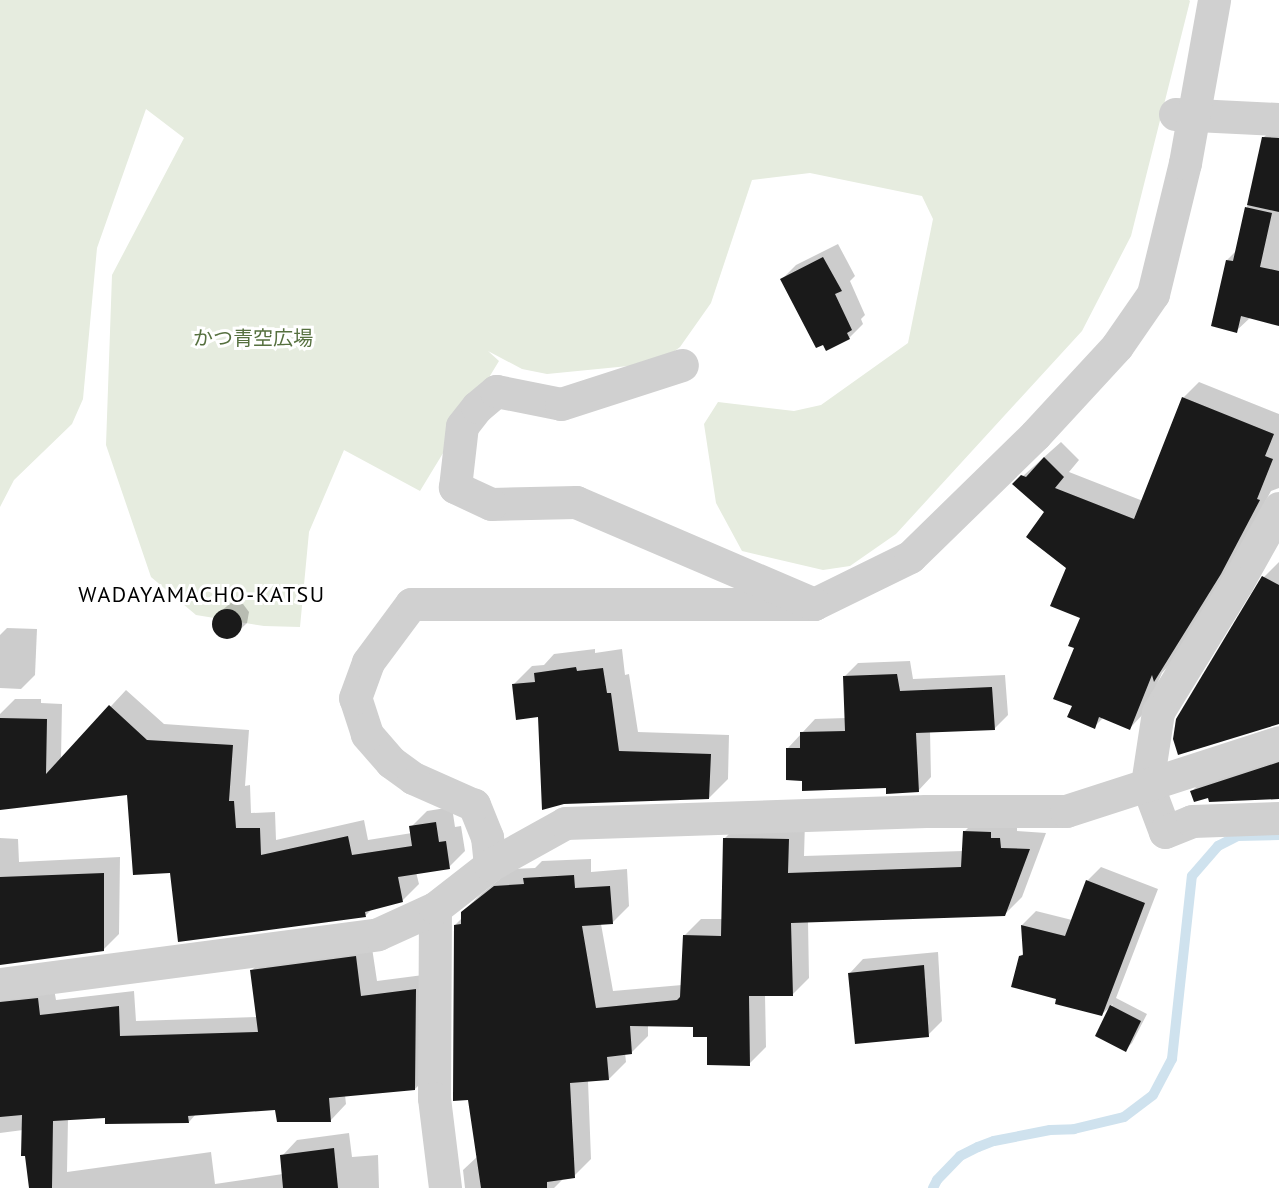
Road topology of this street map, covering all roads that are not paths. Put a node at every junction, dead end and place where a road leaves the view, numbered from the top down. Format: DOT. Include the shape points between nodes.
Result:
graph roads {
  1 [pos="1214,0"];
  2 [pos="1184,115"];
  3 [pos="1279,119"];
  4 [pos="682,365"];
  5 [pos="1279,508"];
  6 [pos="814,604"];
  7 [pos="1279,742"];
  8 [pos="1147,784"];
  9 [pos="1279,818"];
  10 [pos="490,865"];
  11 [pos="435,908"];
  12 [pos="0,984"];
  13 [pos="445,1188"];
  1 -- 2 [label="street"];
  2 -- 3 [label="street"];
  2 -- 6 [label="street" via="1185,163 1153,294 1117,346 1035,435 910,557"];
  4 -- 6 [label="street" via="561,404 496,390 462,426 455,487 491,504 576,502"];
  5 -- 8 [label="street" via="1158,712"];
  6 -- 10 [label="street" via="411,604 368,662 355,698 367,734 391,762 413,778 474,805 487,837"];
  7 -- 8 [label="street"];
  8 -- 9 [label="street" via="1165,832 1192,821"];
  8 -- 10 [label="street" via="1066,811 926,811 565,823"];
  10 -- 11 [label="street"];
  11 -- 12 [label="street" via="378,934"];
  11 -- 13 [label="street" via="435,1098"];
}
